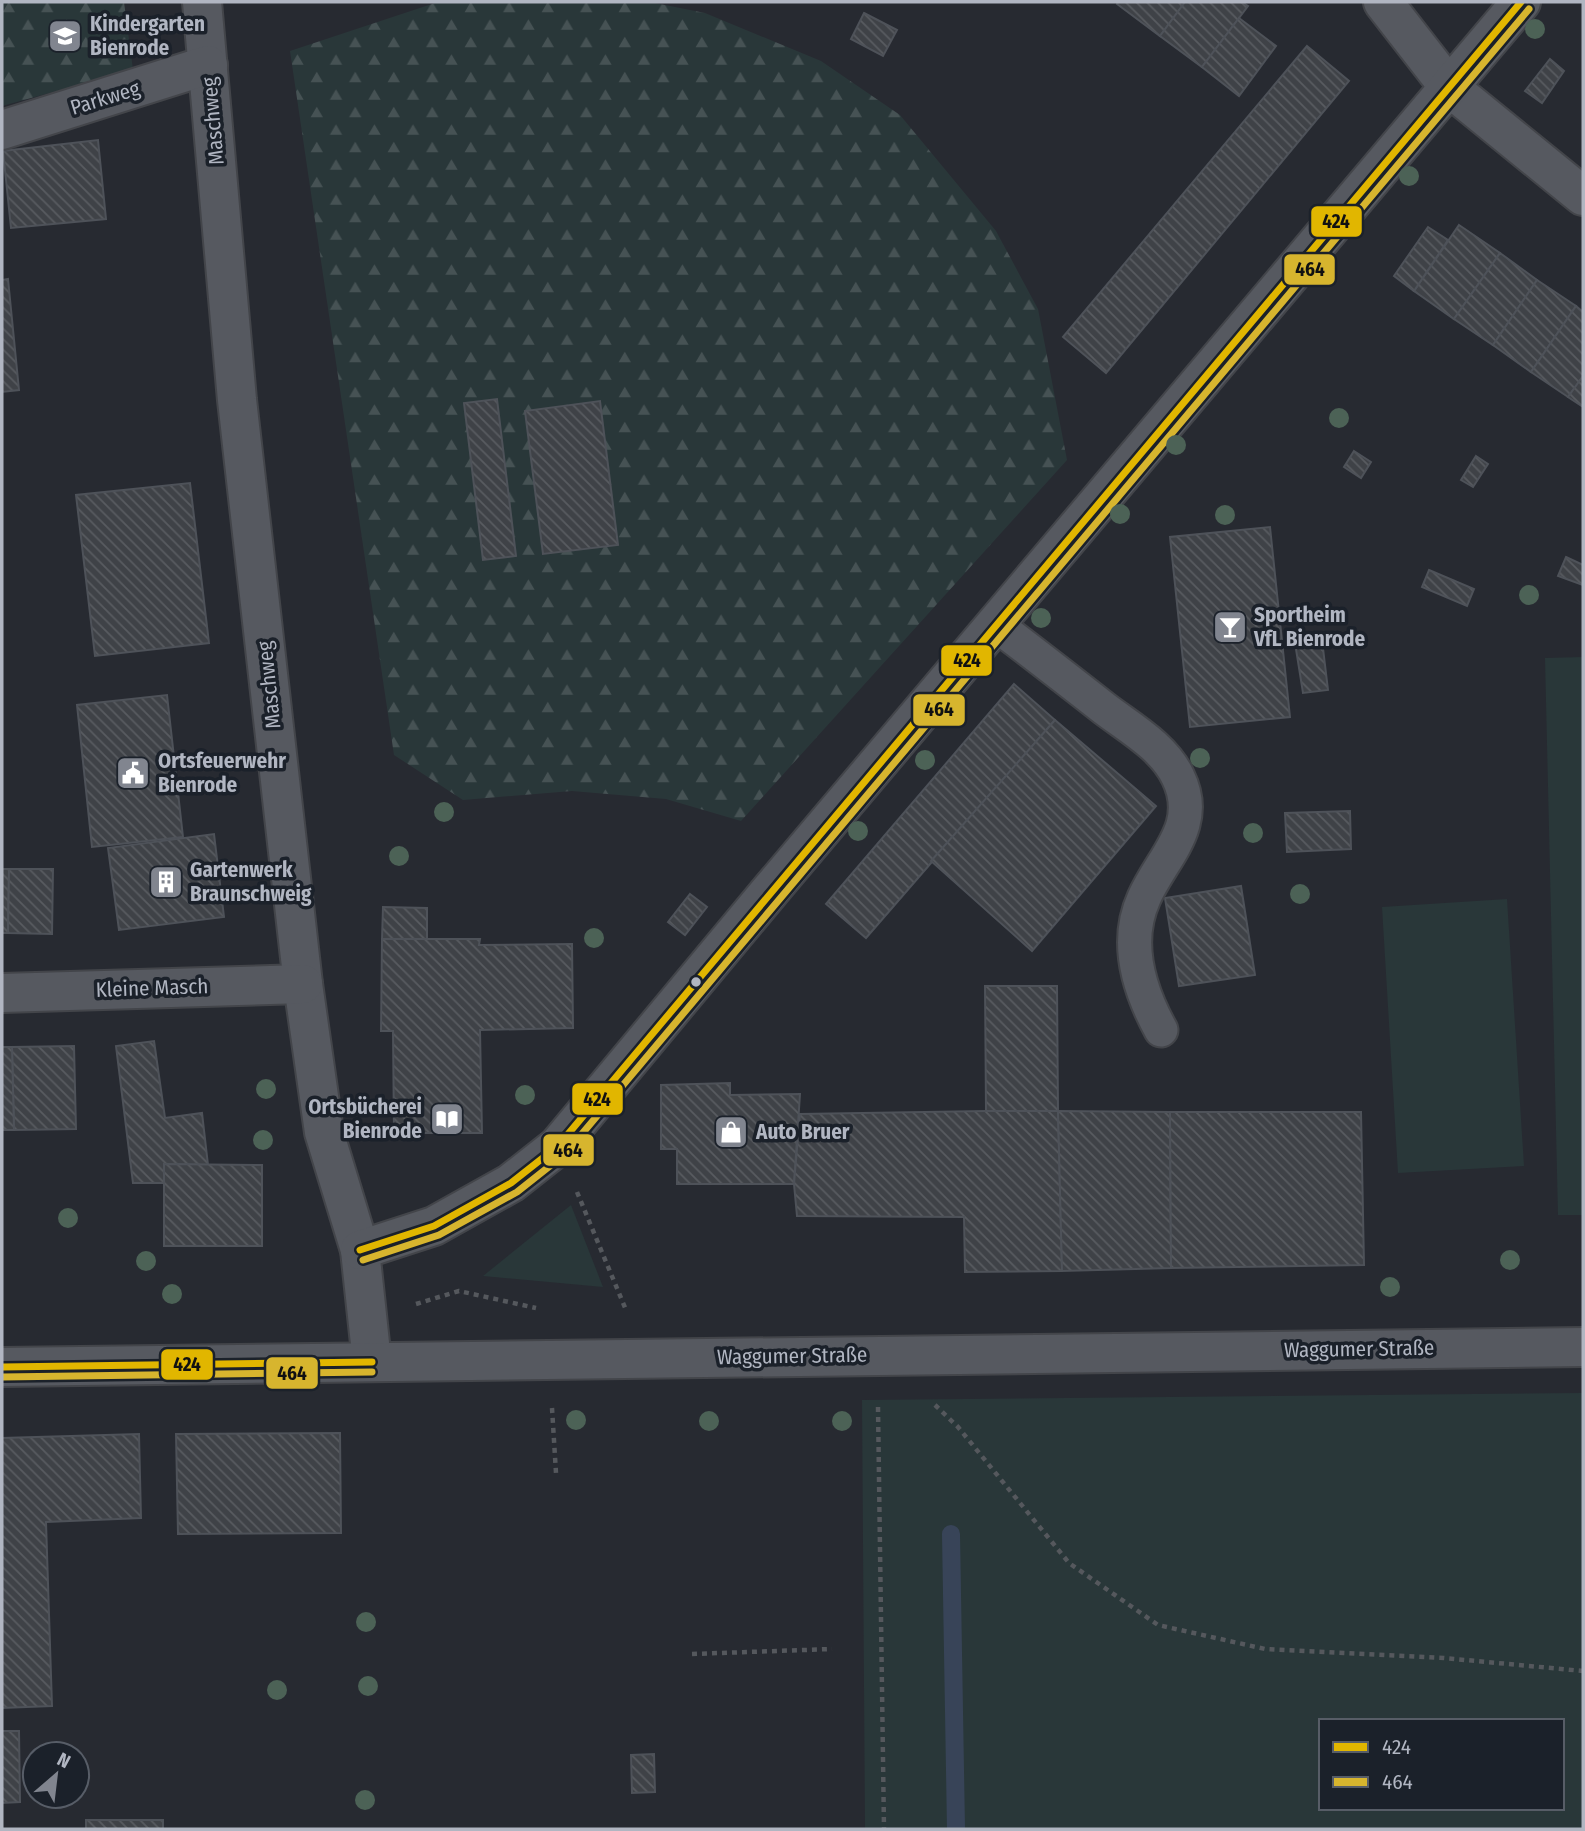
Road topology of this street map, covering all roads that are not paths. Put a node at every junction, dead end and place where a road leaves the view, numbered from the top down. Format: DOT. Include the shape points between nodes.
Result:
graph roads {
  1 [pos="202,2"];
  2 [pos="1382,2"];
  3 [pos="1521,2"];
  4 [pos="208,65"];
  5 [pos="1449,87"];
  6 [pos="2,130"];
  7 [pos="1583,195"];
  8 [pos="995,624"];
  9 [pos="303,984"];
  10 [pos="2,993"];
  11 [pos="1161,1030"];
  12 [pos="360,1250"];
  13 [pos="1583,1347"];
  14 [pos="372,1362"];
  15 [pos="2,1367"];
  1 -- 4 [label="street, Maschweg"];
  2 -- 5 [label="street"];
  3 -- 5 [label="street"];
  4 -- 6 [label="street, Parkweg"];
  4 -- 9 [label="street, Maschweg" via="237,400"];
  5 -- 7 [label="street"];
  5 -- 8 [label="street"];
  8 -- 11 [label="lane" via="1154,747 1179,778 1185,822 1176,847 1143,898 1136,925 1137,974"];
  8 -- 12 [label="street" via="558,1146 511,1183 434,1226"];
  9 -- 10 [label="street, Kleine Masch"];
  9 -- 12 [label="street, Maschweg" via="324,1132"];
  12 -- 14 [label="street, Maschweg"];
  13 -- 14 [label="street, Waggumer Straße"];
  14 -- 15 [label="street, Waggumer Straße"];
}
